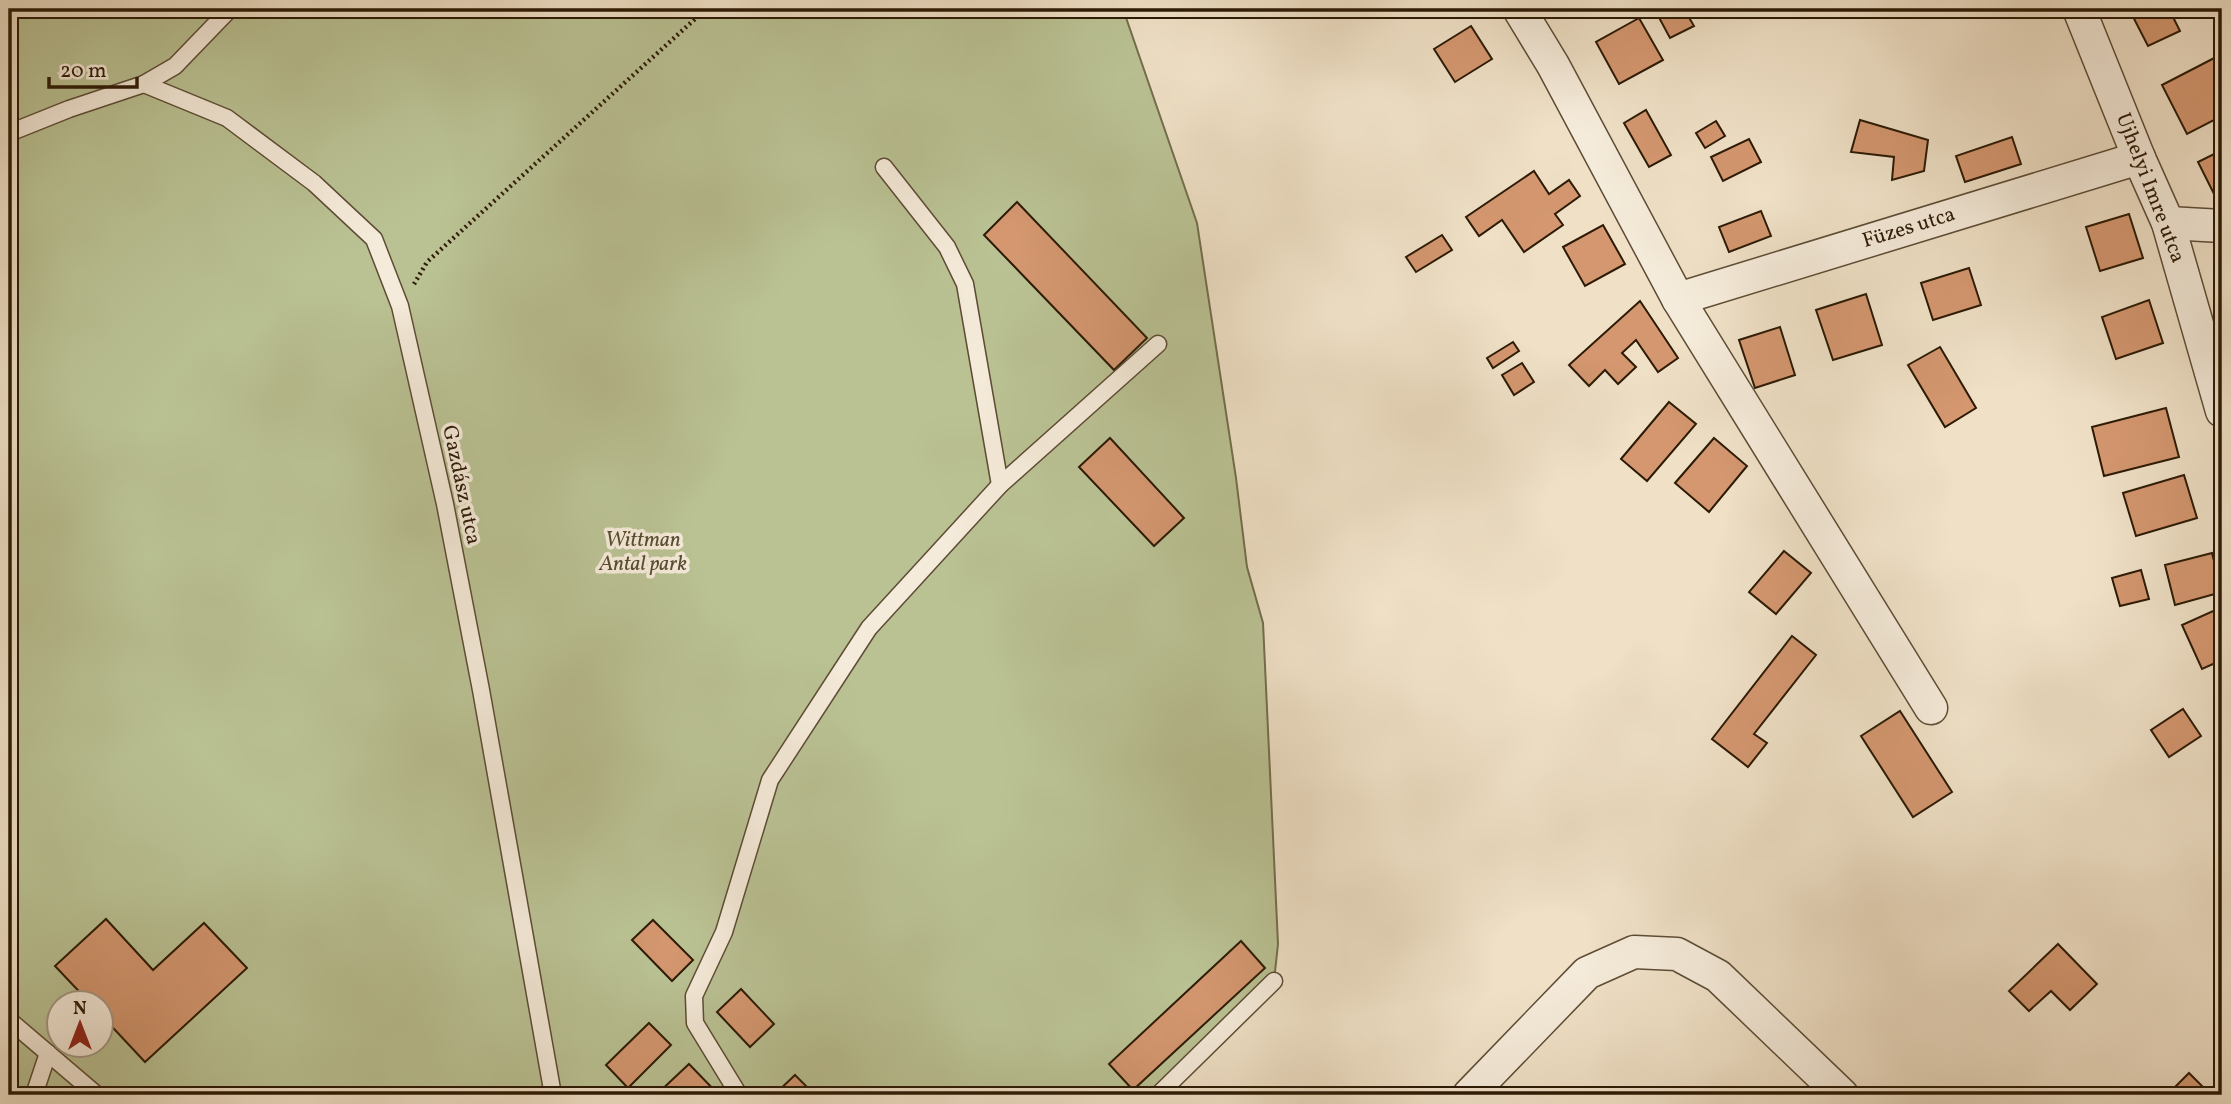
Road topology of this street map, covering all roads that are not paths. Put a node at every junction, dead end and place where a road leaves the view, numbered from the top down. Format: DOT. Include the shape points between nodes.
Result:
graph roads {
  1 [pos="230,9"];
  2 [pos="1520,9"];
  3 [pos="2078,9"];
  4 [pos="144,84"];
  5 [pos="9,133"];
  6 [pos="2139,158"];
  7 [pos="884,167"];
  8 [pos="2168,223"];
  9 [pos="2222,226"];
  10 [pos="1678,299"];
  11 [pos="1158,344"];
  12 [pos="2222,411"];
  13 [pos="1000,485"];
  14 [pos="1931,708"];
  15 [pos="1274,981"];
  16 [pos="9,1020"];
  17 [pos="46,1051"];
  18 [pos="46,1058"];
  19 [pos="54,1058"];
  20 [pos="34,1095"];
  21 [pos="97,1095"];
  22 [pos="553,1095"];
  23 [pos="739,1095"];
  24 [pos="1158,1095"];
  25 [pos="1469,1095"];
  26 [pos="1842,1095"];
  1 -- 4 [label="lane" via="175,66"];
  2 -- 10 [label="street"];
  3 -- 6 [label="street, Ujhelyi Imre utca"];
  4 -- 5 [label="lane"];
  4 -- 22 [label="lane, Gazdász utca" via="227,118 314,183 374,239 400,306 445,503"];
  6 -- 8 [label="street, Ujhelyi Imre utca"];
  6 -- 10 [label="street, Füzes utca"];
  7 -- 13 [label="lane" via="947,247 965,284"];
  8 -- 9 [label="street"];
  8 -- 12 [label="street, Ujhelyi Imre utca"];
  10 -- 14 [label="street"];
  11 -- 13 [label="lane"];
  13 -- 23 [label="lane" via="869,628 770,780 724,932 695,996 695,1023"];
  15 -- 24 [label="lane"];
  16 -- 17 [label="lane"];
  18 -- 20 [label="lane"];
  19 -- 21 [label="lane"];
  25 -- 26 [label="street" via="1587,973 1633,953 1677,954 1718,976"];
}
